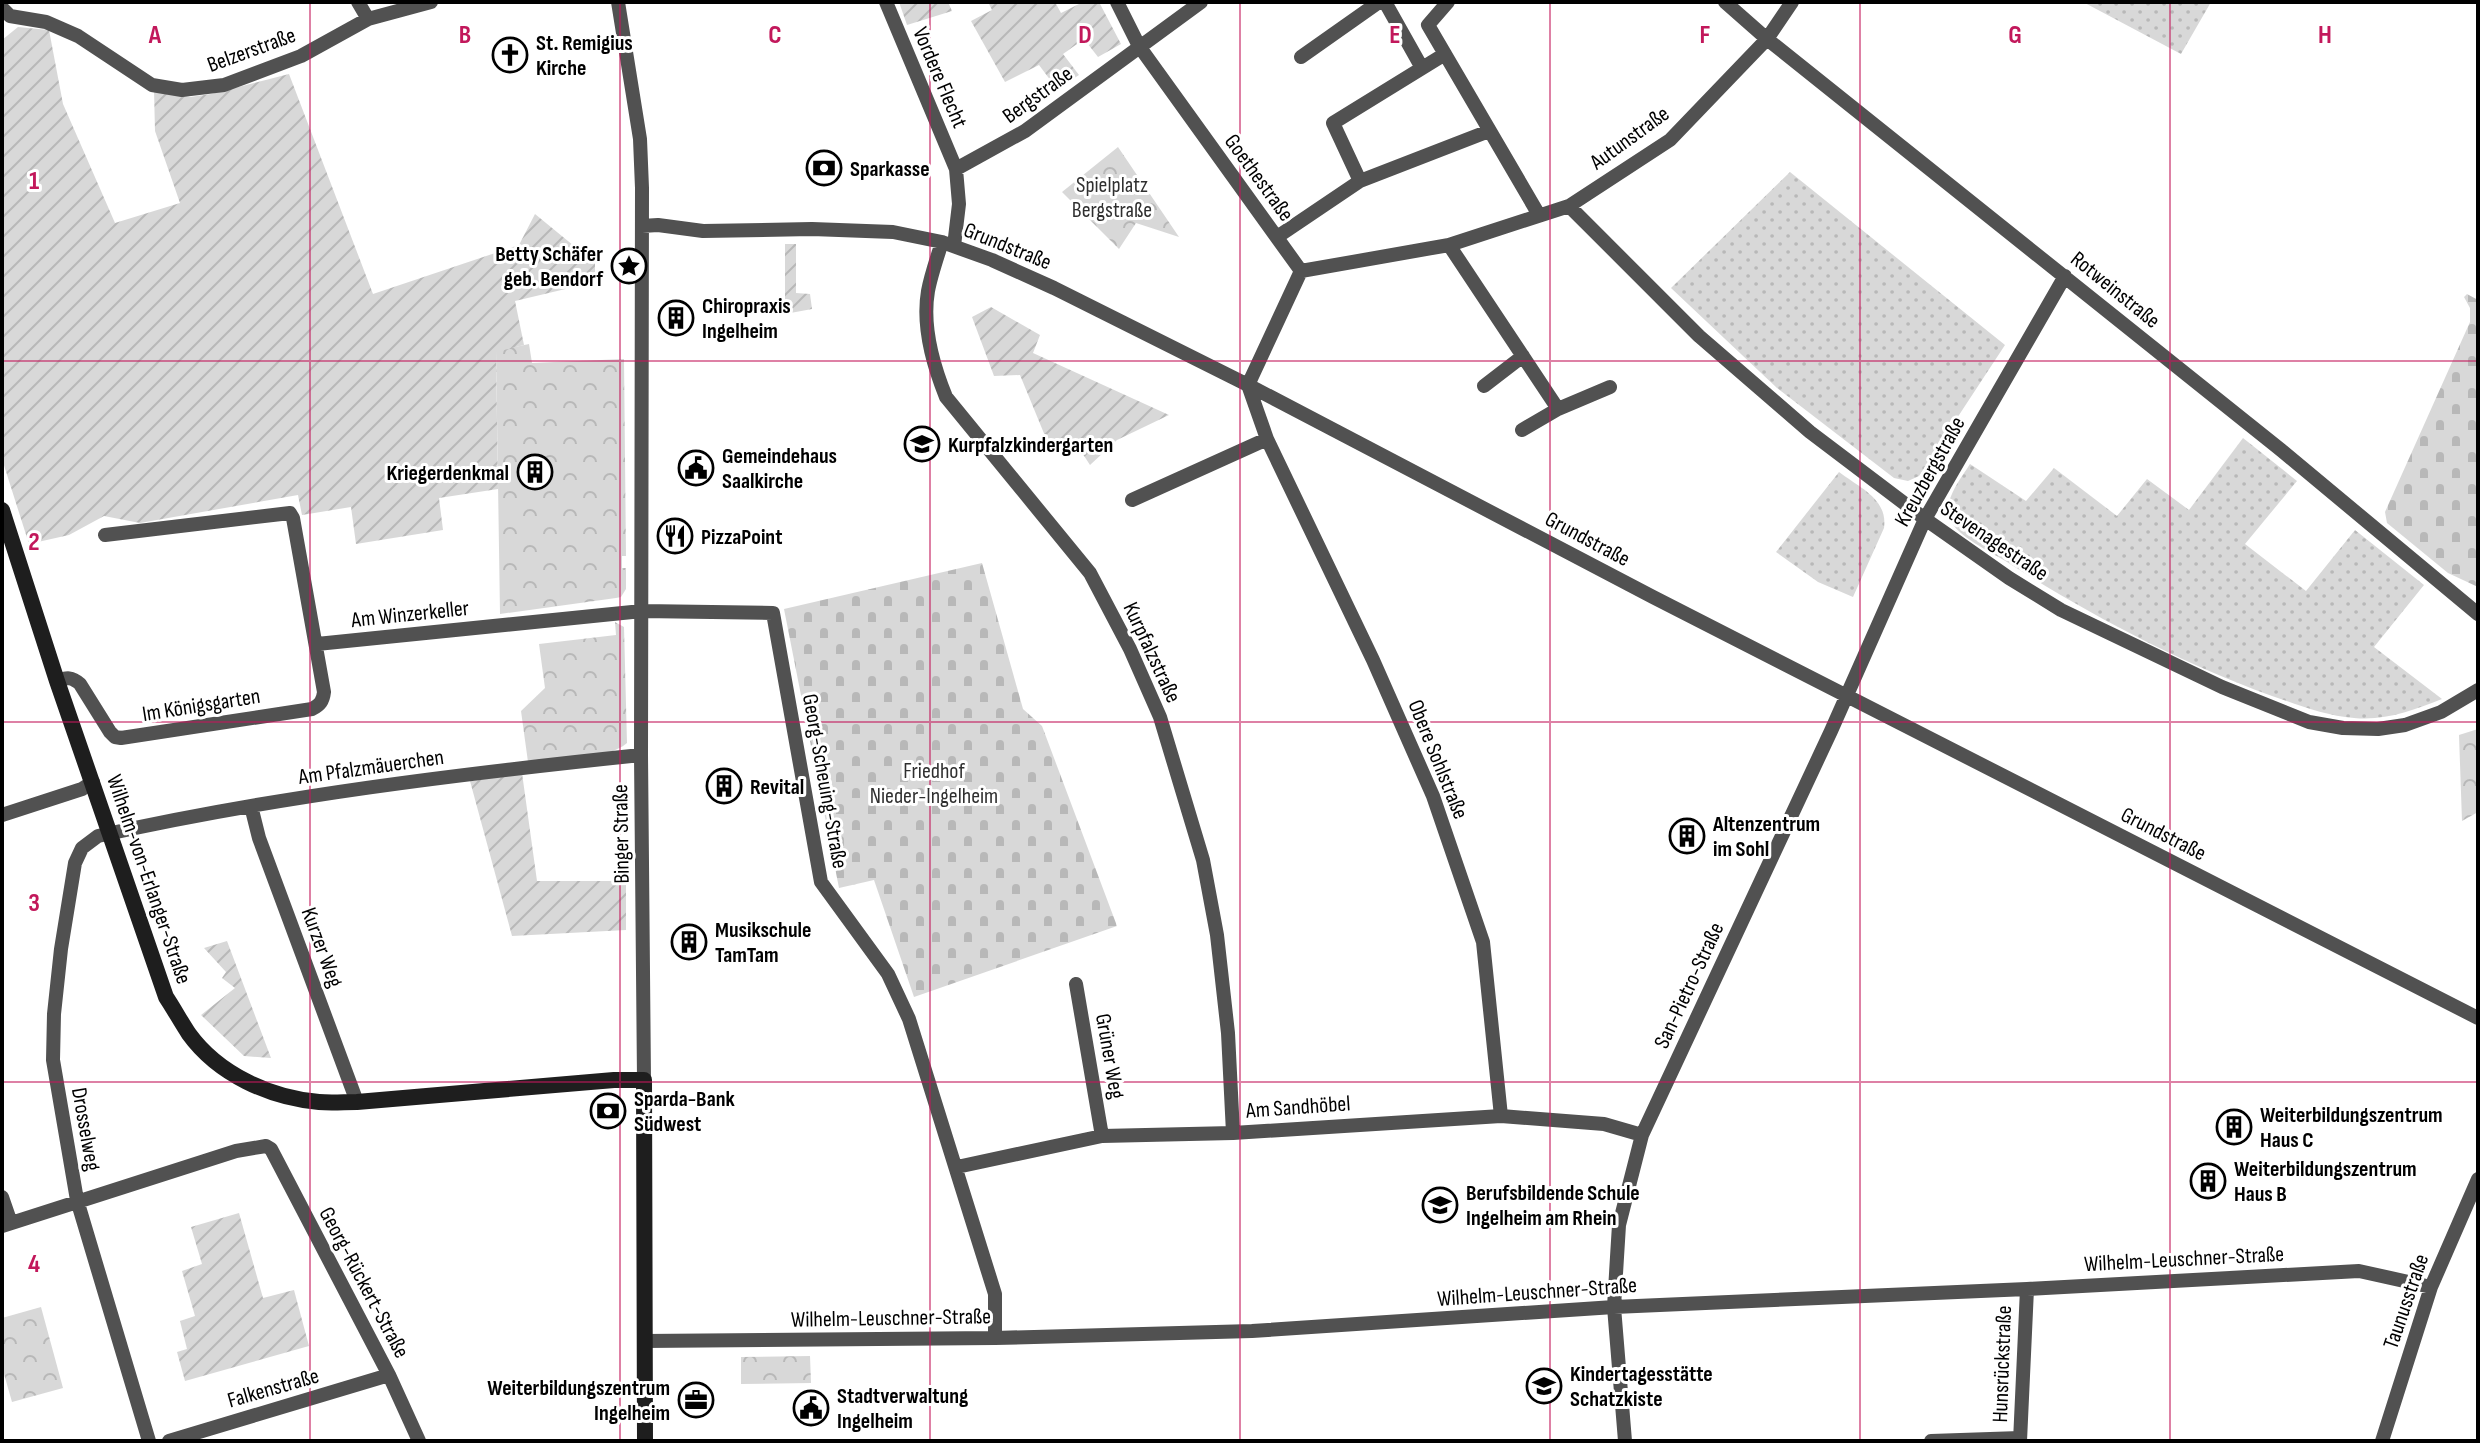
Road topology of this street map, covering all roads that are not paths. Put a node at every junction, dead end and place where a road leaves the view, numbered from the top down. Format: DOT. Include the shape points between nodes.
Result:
graph roads {
  1 [pos="358,2"];
  2 [pos="431,2"];
  3 [pos="618,2"];
  4 [pos="886,2"];
  5 [pos="1117,2"];
  6 [pos="1201,2"];
  7 [pos="1379,2"];
  8 [pos="1385,2"];
  9 [pos="1448,2"];
  10 [pos="1725,2"];
  11 [pos="1792,2"];
  12 [pos="5,15"];
  13 [pos="368,19"];
  14 [pos="1767,39"];
  15 [pos="1139,46"];
  16 [pos="1445,54"];
  17 [pos="1301,57"];
  18 [pos="1422,68"];
  19 [pos="1489,131"];
  20 [pos="956,169"];
  21 [pos="1360,181"];
  22 [pos="1569,206"];
  23 [pos="1539,215"];
  24 [pos="642,226"];
  25 [pos="1277,237"];
  26 [pos="948,244"];
  27 [pos="1449,245"];
  28 [pos="1301,271"];
  29 [pos="2065,276"];
  30 [pos="1523,356"];
  31 [pos="1248,385"];
  32 [pos="1484,386"];
  33 [pos="1610,387"];
  34 [pos="1558,409"];
  35 [pos="1522,430"];
  36 [pos="1267,439"];
  37 [pos="1132,500"];
  38 [pos="2,510"];
  39 [pos="1925,519"];
  40 [pos="105,535"];
  41 [pos="642,611"];
  42 [pos="2478,614"];
  43 [pos="317,644"];
  44 [pos="57,681"];
  45 [pos="2478,690"];
  46 [pos="1847,694"];
  47 [pos="641,755"];
  48 [pos="93,782"];
  49 [pos="251,806"];
  50 [pos="2,815"];
  51 [pos="109,834"];
  52 [pos="1076,984"];
  53 [pos="2478,1018"];
  54 [pos="644,1080"];
  55 [pos="357,1102"];
  56 [pos="1501,1116"];
  57 [pos="1233,1133"];
  58 [pos="1642,1135"];
  59 [pos="1102,1136"];
  60 [pos="957,1167"];
  61 [pos="2478,1179"];
  62 [pos="2,1197"];
  63 [pos="77,1200"];
  64 [pos="6,1224"];
  65 [pos="2431,1287"];
  66 [pos="2027,1289"];
  67 [pos="1614,1307"];
  68 [pos="995,1338"];
  69 [pos="644,1341"];
  70 [pos="389,1375"];
  71 [pos="2020,1439"];
  72 [pos="149,1441"];
  73 [pos="169,1441"];
  74 [pos="419,1441"];
  75 [pos="645,1441"];
  76 [pos="1625,1441"];
  77 [pos="1931,1441"];
  78 [pos="2382,1441"];
  1 -- 13 [label="street"];
  2 -- 13 [label="street, Belzerstraße"];
  3 -- 24 [label="street, Binger Straße" via="640,139"];
  4 -- 20 [label="street, Vordere Flecht"];
  5 -- 15 [label="street, Goethestraße"];
  6 -- 15 [label="street, Bergstraße"];
  7 -- 17 [label="street"];
  8 -- 18 [label="street"];
  9 -- 16 [label="street" via="1428,25"];
  10 -- 14 [label="street, Rotweinstraße"];
  11 -- 14 [label="street, Autunstraße"];
  12 -- 13 [label="street, Belzerstraße" via="46,22 78,36 152,85 182,90 224,85 301,56"];
  14 -- 22 [label="street, Autunstraße" via="1670,140"];
  14 -- 29 [label="street, Rotweinstraße"];
  15 -- 20 [label="street, Bergstraße" via="1025,131"];
  15 -- 25 [label="street, Goethestraße"];
  16 -- 18 [label="street"];
  16 -- 19 [label="street"];
  18 -- 21 [label="street" via="1333,123"];
  19 -- 21 [label="street"];
  19 -- 23 [label="street"];
  20 -- 26 [label="street" via="959,204"];
  21 -- 25 [label="street"];
  22 -- 23 [label="street, Autunstraße"];
  22 -- 39 [label="street, Stevenagestraße" via="1699,336 1810,432"];
  23 -- 27 [label="street, Autunstraße"];
  24 -- 26 [label="street, Grundstraße" via="893,232"];
  24 -- 41 [label="street, Binger Straße"];
  25 -- 28 [label="street, Goethestraße"];
  26 -- 31 [label="street, Grundstraße" via="1054,288"];
  26 -- 57 [label="street, Kurpfalzstraße" via="927,293 934,367 946,397 1090,573 1160,717 1203,860 1217,935"];
  27 -- 28 [label="street, Autunstraße"];
  27 -- 30 [label="street"];
  28 -- 31 [label="street"];
  29 -- 39 [label="street, Kreuzbergstraße"];
  29 -- 42 [label="street, Rotweinstraße"];
  30 -- 32 [label="street"];
  30 -- 34 [label="street"];
  31 -- 36 [label="street, Obere Sohlstraße"];
  31 -- 46 [label="street, Grundstraße"];
  33 -- 34 [label="street"];
  34 -- 35 [label="street"];
  36 -- 37 [label="street"];
  36 -- 56 [label="street, Obere Sohlstraße" via="1433,796 1483,942"];
  38 -- 44 [label="main road, Wilhelm-von-Erlanger-Straße"];
  39 -- 45 [label="street, Stevenagestraße" via="2061,610 2309,722 2343,728 2405,725"];
  39 -- 46 [label="street, Kreuzbergstraße"];
  40 -- 43 [label="street" via="290,513"];
  41 -- 43 [label="street, Am Winzerkeller"];
  41 -- 47 [label="street, Binger Straße"];
  41 -- 60 [label="street, Georg-Scheuing-Straße" via="773,613 821,882 888,974 909,1019"];
  43 -- 44 [label="street, Im Königsgarten" via="324,692 320,705 312,709 121,738 110,732 80,684 66,677"];
  44 -- 48 [label="main road, Wilhelm-von-Erlanger-Straße"];
  46 -- 53 [label="street, Grundstraße"];
  46 -- 58 [label="street, San-Pietro-Straße"];
  47 -- 49 [label="street, Am Pfalzmäuerchen" via="490,770"];
  47 -- 54 [label="street, Binger Straße"];
  48 -- 50 [label="street"];
  48 -- 51 [label="main road, Wilhelm-von-Erlanger-Straße"];
  49 -- 51 [label="street, Am Pfalzmäuerchen"];
  49 -- 55 [label="street, Kurzer Weg"];
  51 -- 55 [label="main road, Wilhelm-von-Erlanger-Straße" via="166,997 205,1052 251,1083 286,1097"];
  51 -- 63 [label="street, Drosselweg" via="88,842 75,863 54,1014 56,1084"];
  52 -- 59 [label="street, Grüner Weg"];
  54 -- 55 [label="main road, Wilhelm-von-Erlanger-Straße"];
  54 -- 69 [label="main road, Binger Straße"];
  56 -- 57 [label="street, Am Sandhöbel"];
  56 -- 58 [label="street, Am Sandhöbel" via="1604,1124"];
  57 -- 59 [label="street, Am Sandhöbel"];
  58 -- 67 [label="street, San-Pietro-Straße" via="1619,1225"];
  59 -- 60 [label="street, Am Sandhöbel"];
  60 -- 68 [label="street, Georg-Scheuing-Straße" via="995,1294"];
  61 -- 65 [label="street, Taunusstraße"];
  62 -- 64 [label="street"];
  63 -- 64 [label="street"];
  63 -- 70 [label="street, Georg-Rückert-Straße" via="266,1146"];
  63 -- 72 [label="street, Drosselweg"];
  65 -- 66 [label="street, Wilhelm-Leuschner-Straße" via="2359,1271"];
  65 -- 78 [label="street, Taunusstraße"];
  66 -- 67 [label="street, Wilhelm-Leuschner-Straße"];
  66 -- 71 [label="street, Hunsrückstraße"];
  67 -- 68 [label="street, Wilhelm-Leuschner-Straße" via="1252,1331"];
  67 -- 76 [label="street, San-Pietro-Straße"];
  68 -- 69 [label="street, Wilhelm-Leuschner-Straße"];
  69 -- 75 [label="main road, Binger Straße"];
  70 -- 73 [label="street, Falkenstraße"];
  70 -- 74 [label="street, Georg-Rückert-Straße"];
  71 -- 77 [label="street"];
}
